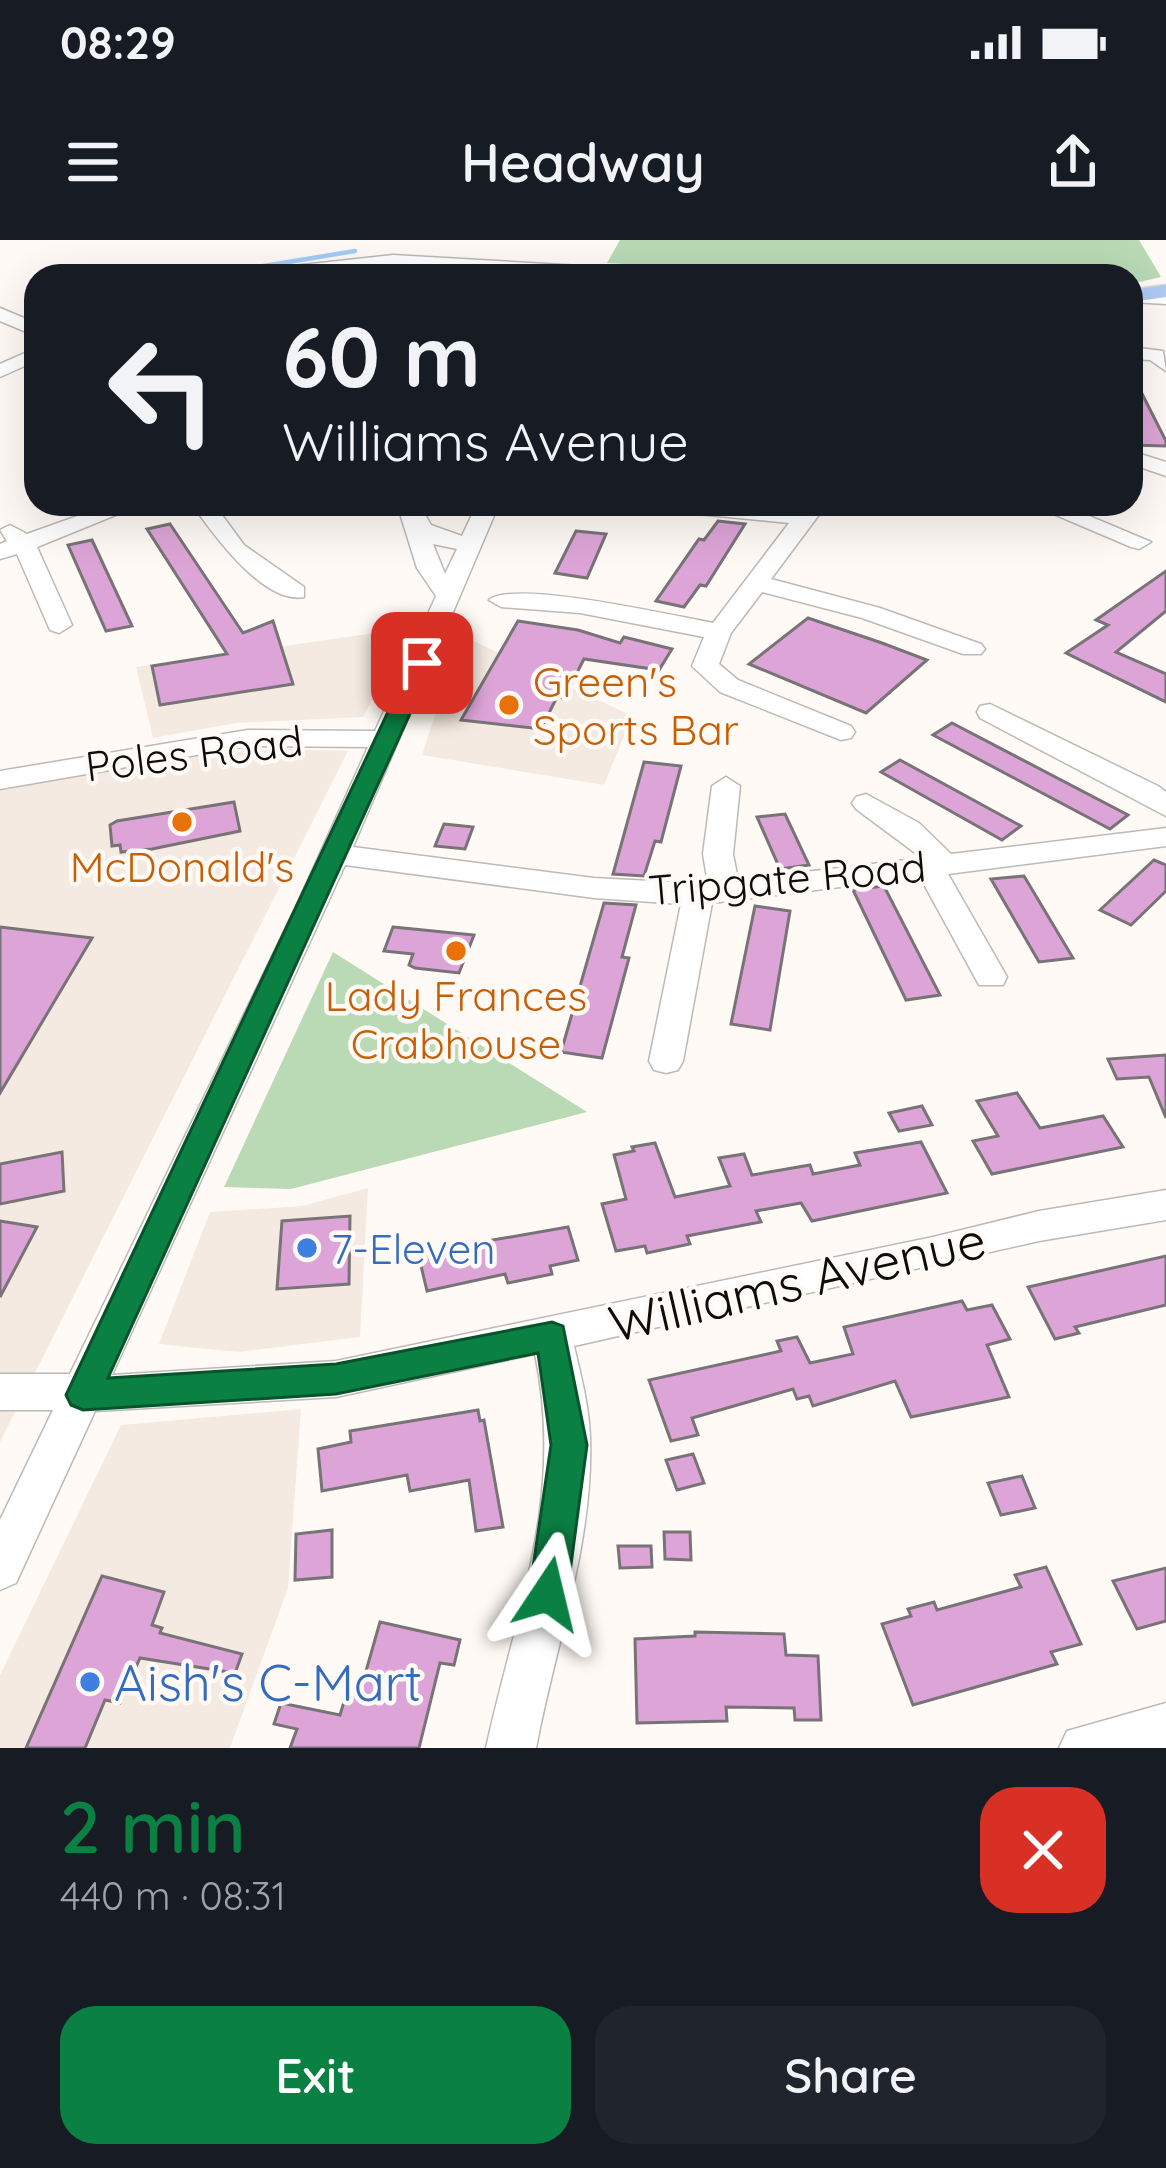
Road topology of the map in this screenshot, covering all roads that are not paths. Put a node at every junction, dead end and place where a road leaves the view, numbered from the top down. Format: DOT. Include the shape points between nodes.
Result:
graph roads {
  1 [pos="356,264"];
  2 [pos="498,264"];
  3 [pos="99,516"];
  4 [pos="211,516"];
  5 [pos="412,516"];
  6 [pos="413,516"];
  7 [pos="482,516"];
  8 [pos="806,516"];
  9 [pos="1072,516"];
  10 [pos="0,532"];
  11 [pos="1139,542"];
  12 [pos="469,544"];
  13 [pos="12,548"];
  14 [pos="757,583"];
  15 [pos="295,592"];
  16 [pos="449,597"];
  17 [pos="501,601"];
  18 [pos="59,625"];
  19 [pos="719,632"];
  20 [pos="972,649"];
  21 [pos="990,712"];
  22 [pos="841,732"];
  23 [pos="388,739"];
  24 [pos="0,780"];
  25 [pos="725,786"];
  26 [pos="866,803"];
  27 [pos="1166,807"];
  28 [pos="1166,837"];
  29 [pos="336,854"];
  30 [pos="936,866"];
  31 [pos="711,893"];
  32 [pos="992,976"];
  33 [pos="666,1061"];
  34 [pos="1166,1205"];
  35 [pos="552,1336"];
  36 [pos="0,1392"];
  37 [pos="83,1395"];
  38 [pos="0,1568"];
  39 [pos="1166,1727"];
  40 [pos="511,1748"];
  41 [pos="1084,1748"];
  1 -- 2 [label="street"];
  3 -- 13 [label="street"];
  4 -- 15 [label="street" via="236,550"];
  5 -- 16 [label="street" via="429,568"];
  6 -- 12 [label="street" via="427,536"];
  7 -- 12 [label="street"];
  8 -- 14 [label="street"];
  9 -- 11 [label="street"];
  10 -- 13 [label="street" via="8,531"];
  12 -- 16 [label="street"];
  13 -- 18 [label="street"];
  14 -- 19 [label="street"];
  14 -- 20 [label="street"];
  16 -- 23 [label="street"];
  17 -- 19 [label="street" via="580,606"];
  19 -- 22 [label="street" via="704,661 712,676"];
  21 -- 27 [label="street"];
  23 -- 24 [label="street, Poles Road" via="248,738"];
  23 -- 29 [label="street"];
  25 -- 31 [label="street"];
  26 -- 30 [label="street" via="933,848"];
  28 -- 30 [label="street, Tripgate Road"];
  29 -- 31 [label="street, Tripgate Road" via="594,888"];
  29 -- 37 [label="street"];
  30 -- 31 [label="street, Tripgate Road"];
  30 -- 32 [label="street"];
  31 -- 33 [label="street"];
  34 -- 35 [label="street, Williams Avenue"];
  35 -- 37 [label="street, Williams Avenue" via="336,1379"];
  35 -- 40 [label="street" via="566,1408 566,1476"];
  36 -- 37 [label="street, Williams Avenue"];
  37 -- 38 [label="street"];
  39 -- 41 [label="street"];
}
